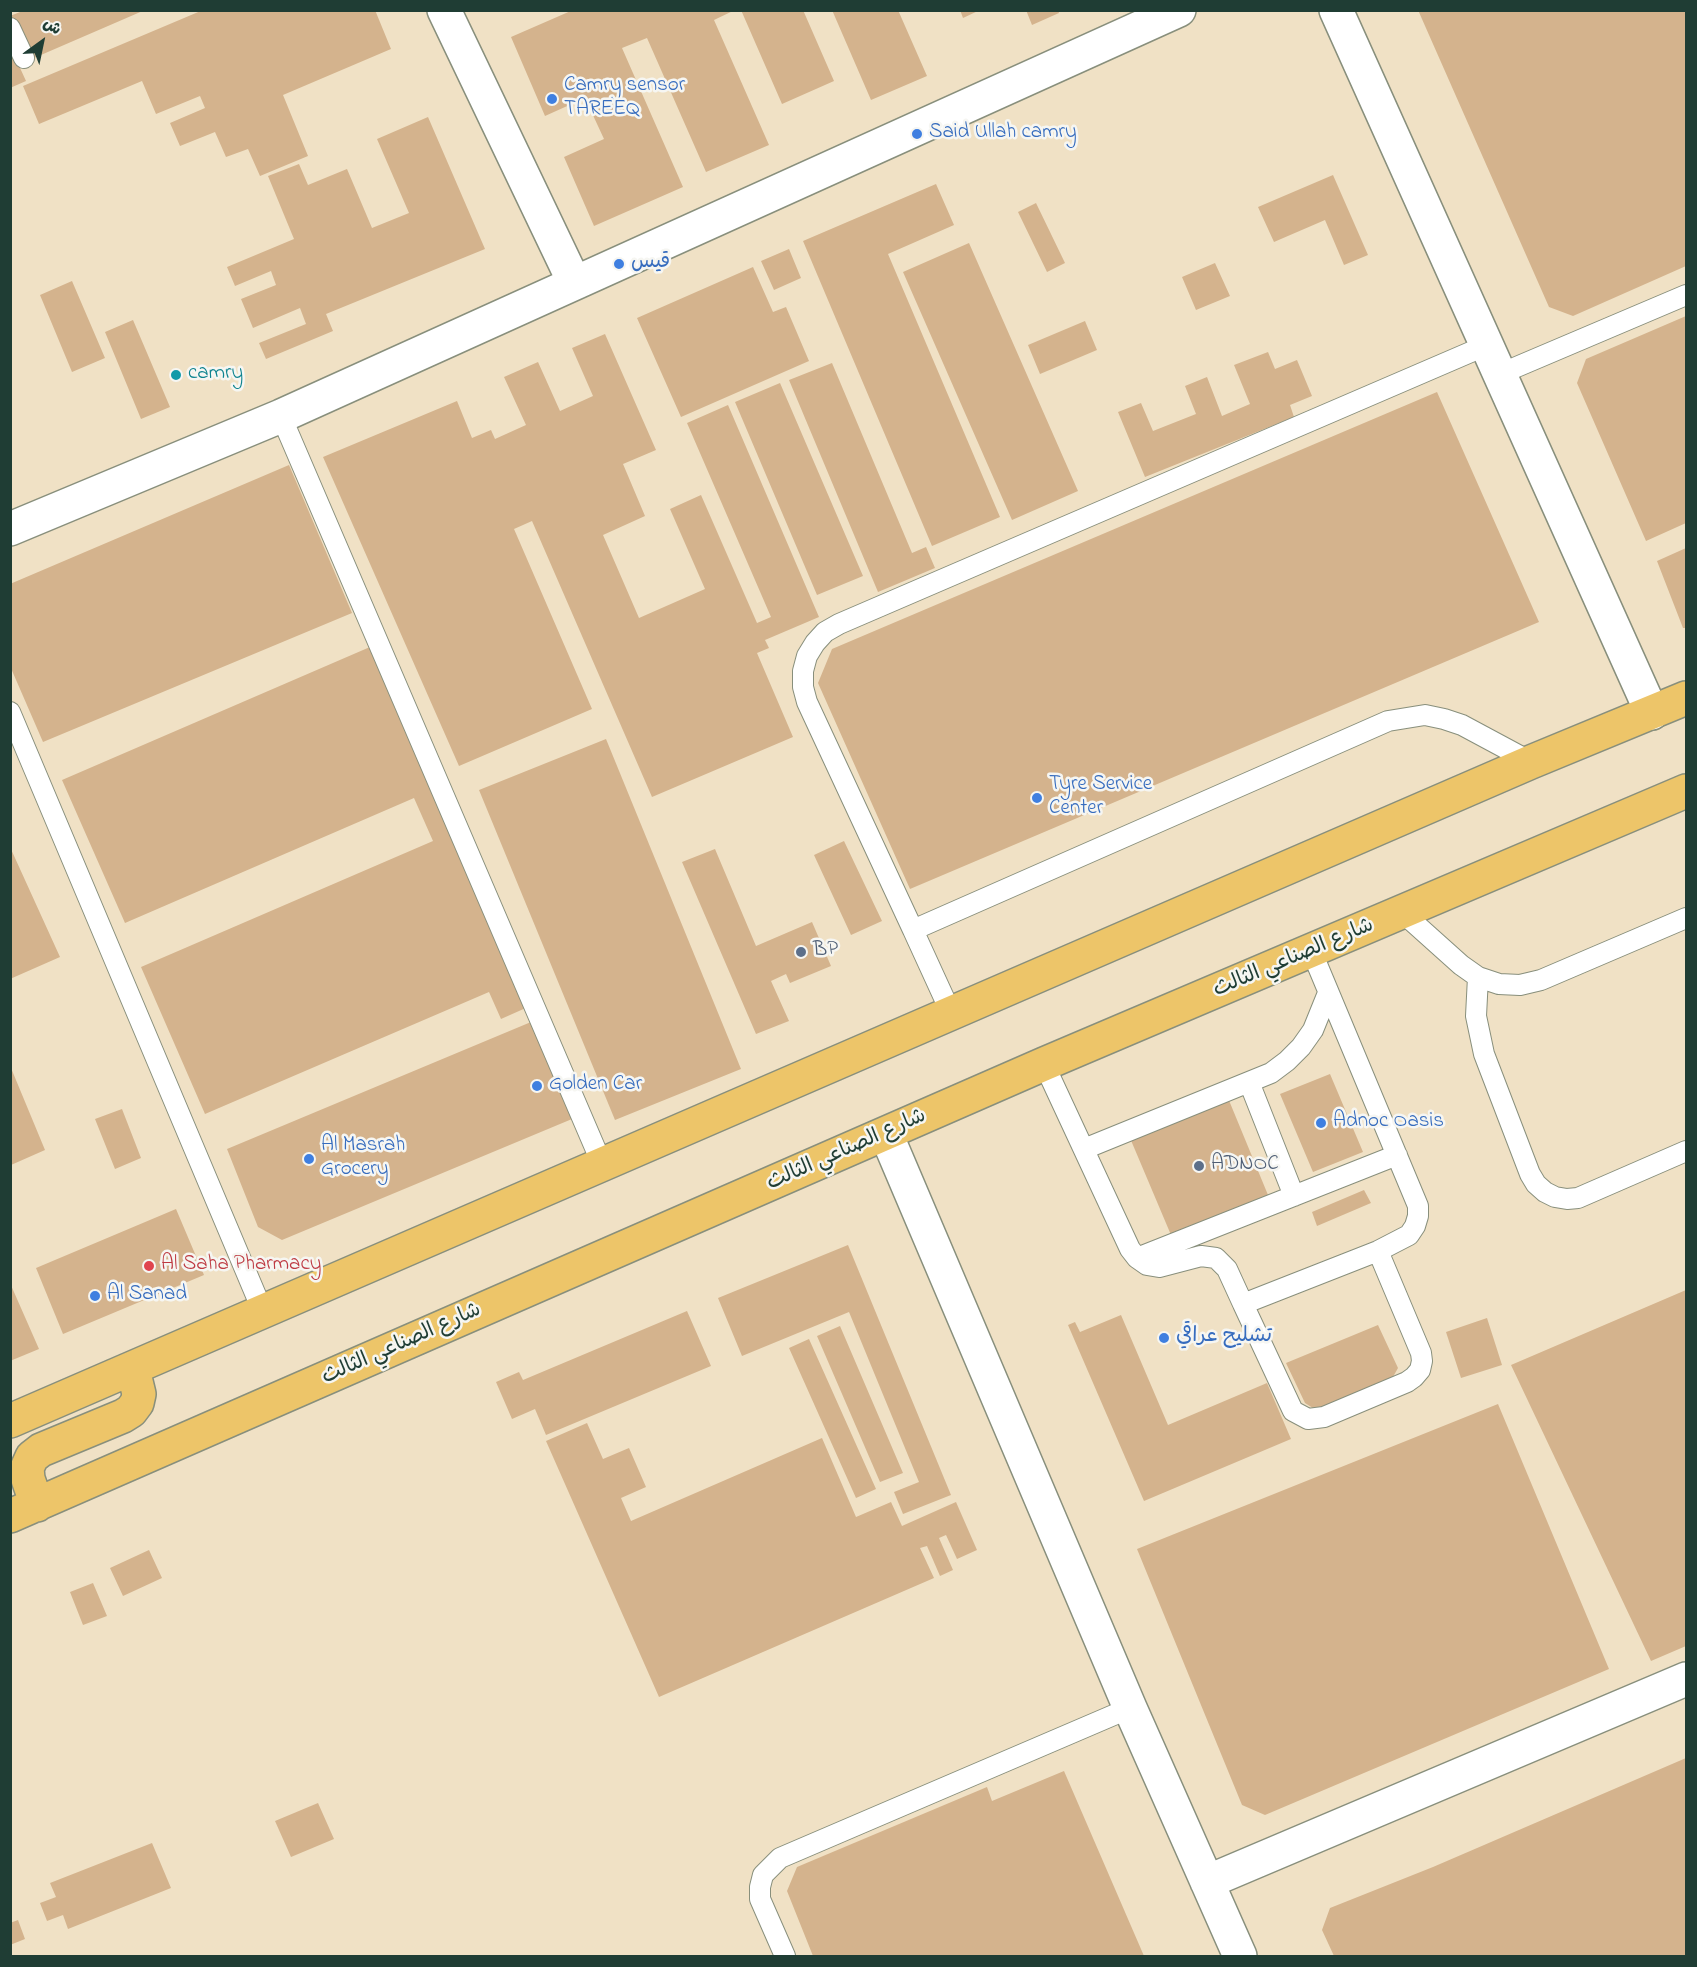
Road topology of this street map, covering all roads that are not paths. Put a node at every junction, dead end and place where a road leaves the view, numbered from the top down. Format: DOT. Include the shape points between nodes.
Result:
graph roads {
  1 [pos="1179,10"];
  2 [pos="1336,10"];
  3 [pos="451,13"];
  4 [pos="10,28"];
  5 [pos="24,58"];
  6 [pos="574,282"];
  7 [pos="1686,295"];
  8 [pos="1494,359"];
  9 [pos="281,416"];
  10 [pos="13,521"];
  11 [pos="1686,698"];
  12 [pos="10,712"];
  13 [pos="1652,712"];
  14 [pos="1531,762"];
  15 [pos="1686,791"];
  16 [pos="1403,913"];
  17 [pos="1686,918"];
  18 [pos="913,930"];
  19 [pos="1311,950"];
  20 [pos="1478,977"];
  21 [pos="1328,993"];
  22 [pos="951,1013"];
  23 [pos="1044,1064"];
  24 [pos="1249,1082"];
  25 [pos="886,1134"];
  26 [pos="1084,1149"];
  27 [pos="1686,1151"];
  28 [pos="1396,1155"];
  29 [pos="602,1164"];
  30 [pos="1294,1196"];
  31 [pos="1378,1251"];
  32 [pos="1137,1258"];
  33 [pos="1243,1304"];
  34 [pos="263,1312"];
  35 [pos="134,1369"];
  36 [pos="10,1421"];
  37 [pos="24,1511"];
  38 [pos="1686,1679"];
  39 [pos="1131,1708"];
  40 [pos="1207,1882"];
  41 [pos="785,1956"];
  42 [pos="1239,1956"];
  1 -- 6 [label="street"];
  2 -- 8 [label="street"];
  3 -- 6 [label="street"];
  4 -- 5 [label="lane"];
  6 -- 9 [label="street"];
  7 -- 8 [label="lane"];
  8 -- 13 [label="street"];
  8 -- 18 [label="lane" via="861,614 825,632 807,656 803,671 807,702"];
  9 -- 10 [label="street"];
  9 -- 29 [label="lane"];
  11 -- 13 [label="main road"];
  12 -- 34 [label="lane"];
  13 -- 14 [label="main road"];
  14 -- 18 [label="lane" via="1444,718 1425,715 1388,721"];
  14 -- 22 [label="main road"];
  15 -- 16 [label="main road, شارع الصناعي الثالث"];
  16 -- 19 [label="main road, شارع الصناعي الثالث"];
  16 -- 20 [label="lane"];
  17 -- 20 [label="lane" via="1541,980 1499,984"];
  18 -- 22 [label="lane"];
  19 -- 21 [label="lane"];
  19 -- 23 [label="main road, شارع الصناعي الثالث"];
  20 -- 27 [label="lane" via="1476,1016 1484,1054 1530,1174 1545,1192 1567,1200 1578,1198"];
  21 -- 24 [label="lane" via="1322,1012 1301,1047 1271,1073"];
  21 -- 28 [label="lane"];
  22 -- 29 [label="main road"];
  23 -- 25 [label="main road, شارع الصناعي الثالث"];
  23 -- 26 [label="lane"];
  24 -- 26 [label="lane"];
  24 -- 30 [label="lane"];
  25 -- 37 [label="main road, شارع الصناعي الثالث"];
  25 -- 39 [label="street"];
  26 -- 32 [label="lane"];
  28 -- 30 [label="lane"];
  28 -- 31 [label="lane" via="1418,1206 1418,1216 1409,1235"];
  29 -- 34 [label="main road"];
  30 -- 32 [label="lane"];
  31 -- 33 [label="lane"];
  31 -- 33 [label="lane" via="1421,1353 1420,1370 1407,1382 1324,1417 1308,1419 1293,1411"];
  32 -- 33 [label="lane" via="1159,1267 1201,1256 1216,1258 1227,1269"];
  34 -- 35 [label="main road"];
  35 -- 36 [label="main road"];
  35 -- 37 [label="main road" via="139,1394 131,1411 32,1457 27,1467"];
  38 -- 40 [label="street"];
  39 -- 40 [label="street"];
  39 -- 41 [label="lane" via="780,1858 763,1875 760,1899"];
  40 -- 42 [label="street"];
}
